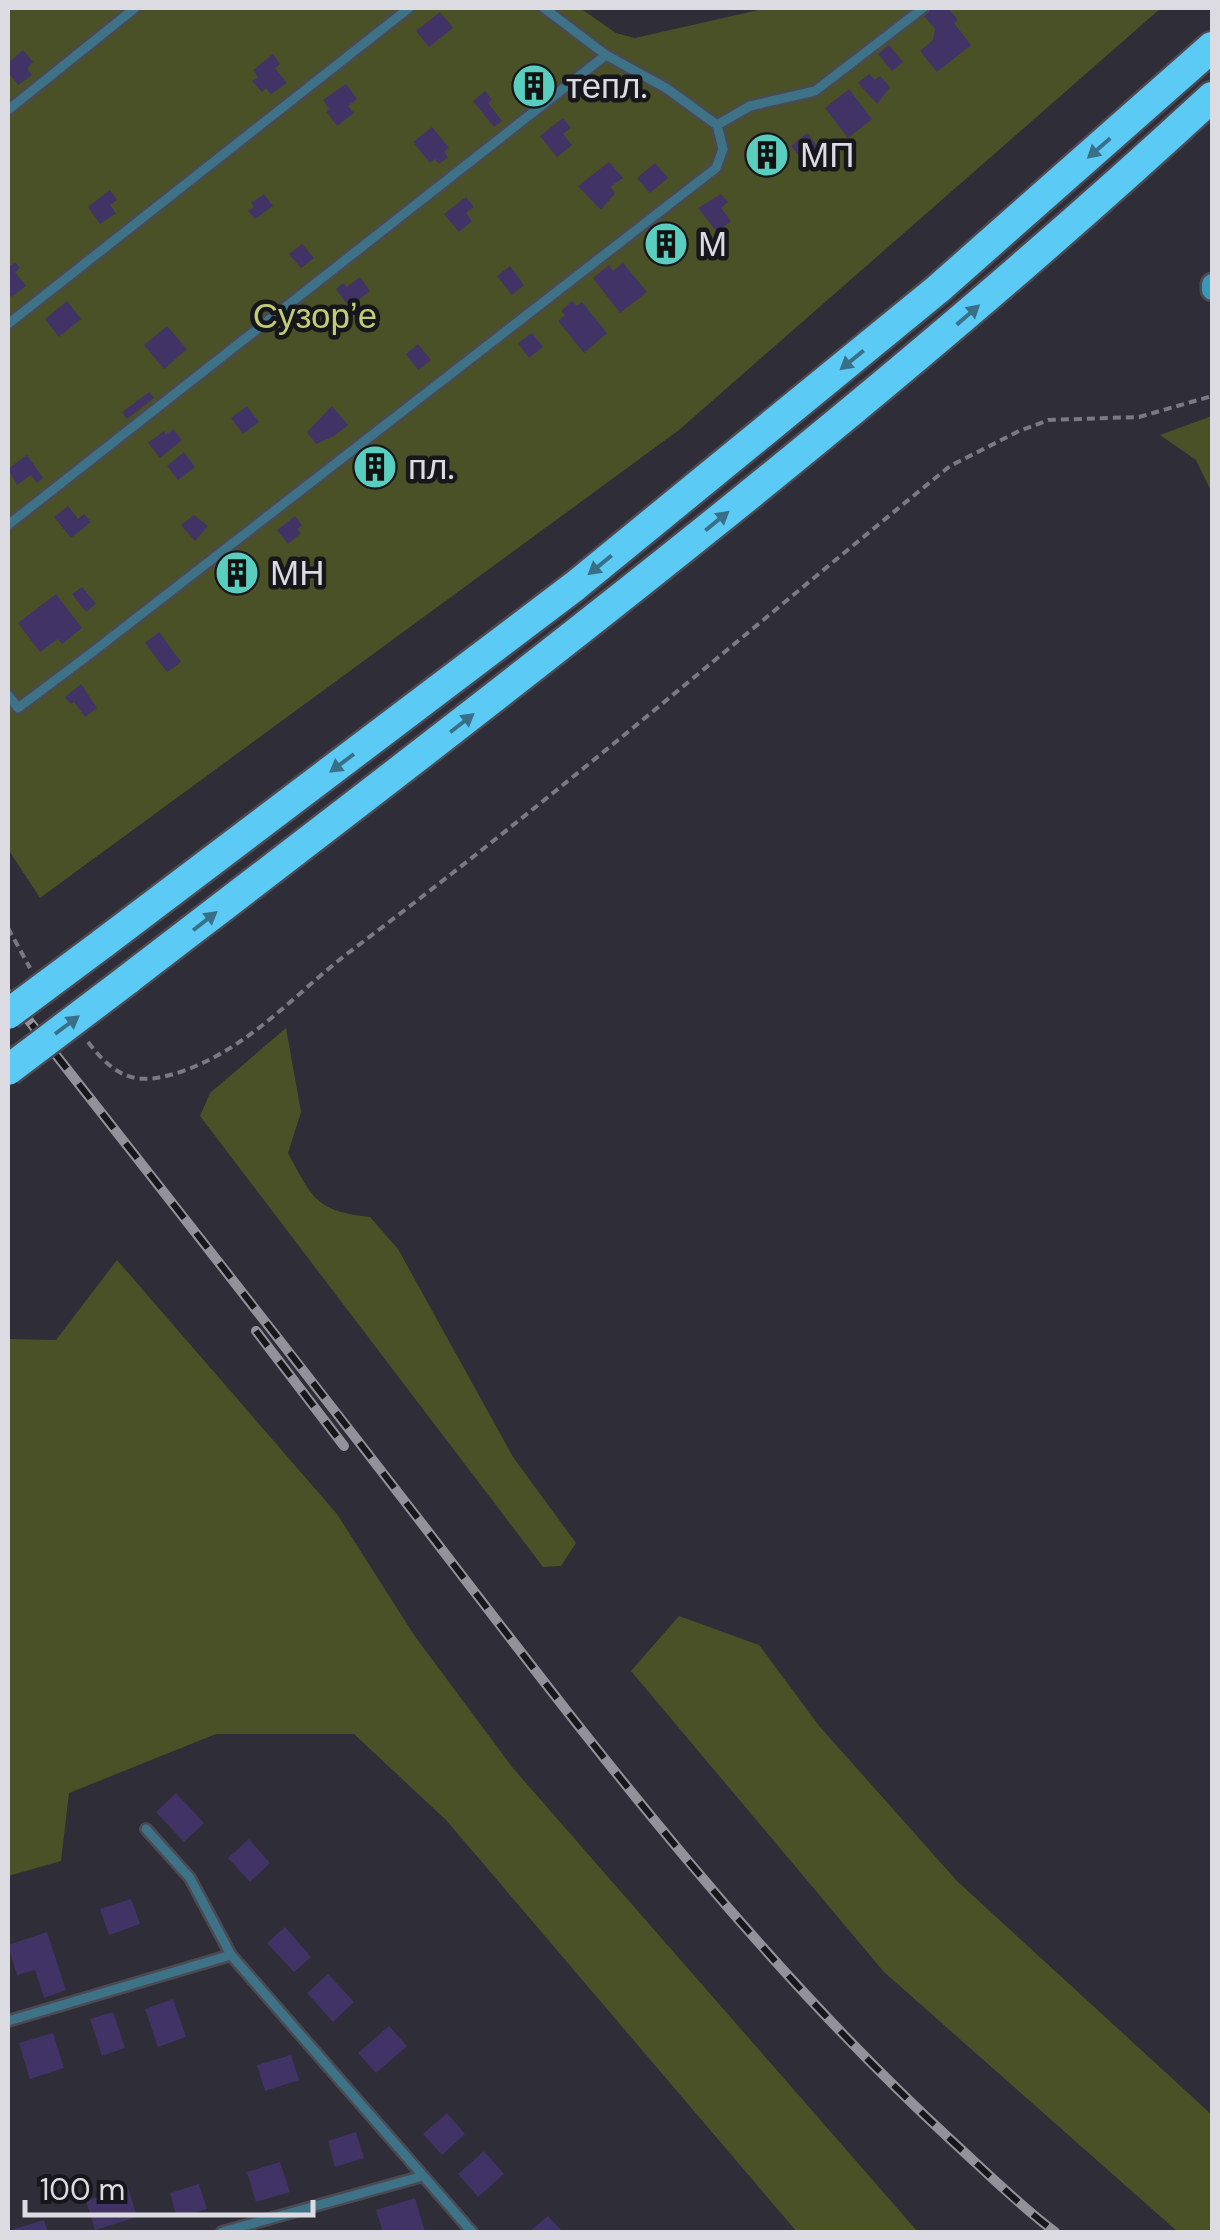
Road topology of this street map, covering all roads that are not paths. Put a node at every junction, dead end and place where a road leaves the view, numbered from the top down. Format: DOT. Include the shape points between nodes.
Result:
graph roads {
  1 [pos="135,8"];
  2 [pos="409,8"];
  3 [pos="544,8"];
  4 [pos="923,8"];
  5 [pos="1212,47"];
  6 [pos="606,56"];
  7 [pos="1203,106"];
  8 [pos="8,110"];
  9 [pos="717,124"];
  10 [pos="8,324"];
  11 [pos="8,526"];
  12 [pos="8,695"];
  13 [pos="8,1014"];
  14 [pos="8,1070"];
  15 [pos="146,1829"];
  16 [pos="231,1954"];
  17 [pos="8,2021"];
  18 [pos="423,2176"];
  19 [pos="222,2232"];
  20 [pos="472,2232"];
  1 -- 8 [label="lane"];
  2 -- 10 [label="lane"];
  3 -- 6 [label="lane"];
  4 -- 9 [label="lane" via="816,91 750,106"];
  5 -- 13 [label="highway, one-way, bridge" via="938,289 590,574"];
  6 -- 9 [label="lane"];
  6 -- 11 [label="lane"];
  14 -- 7 [label="highway, one-way, bridge" via="606,612 960,322"];
  9 -- 12 [label="lane" via="723,149 716,168 18,708"];
  15 -- 16 [label="lane" via="190,1878"];
  16 -- 17 [label="lane"];
  16 -- 18 [label="lane"];
  18 -- 19 [label="lane"];
  18 -- 20 [label="lane"];
}
